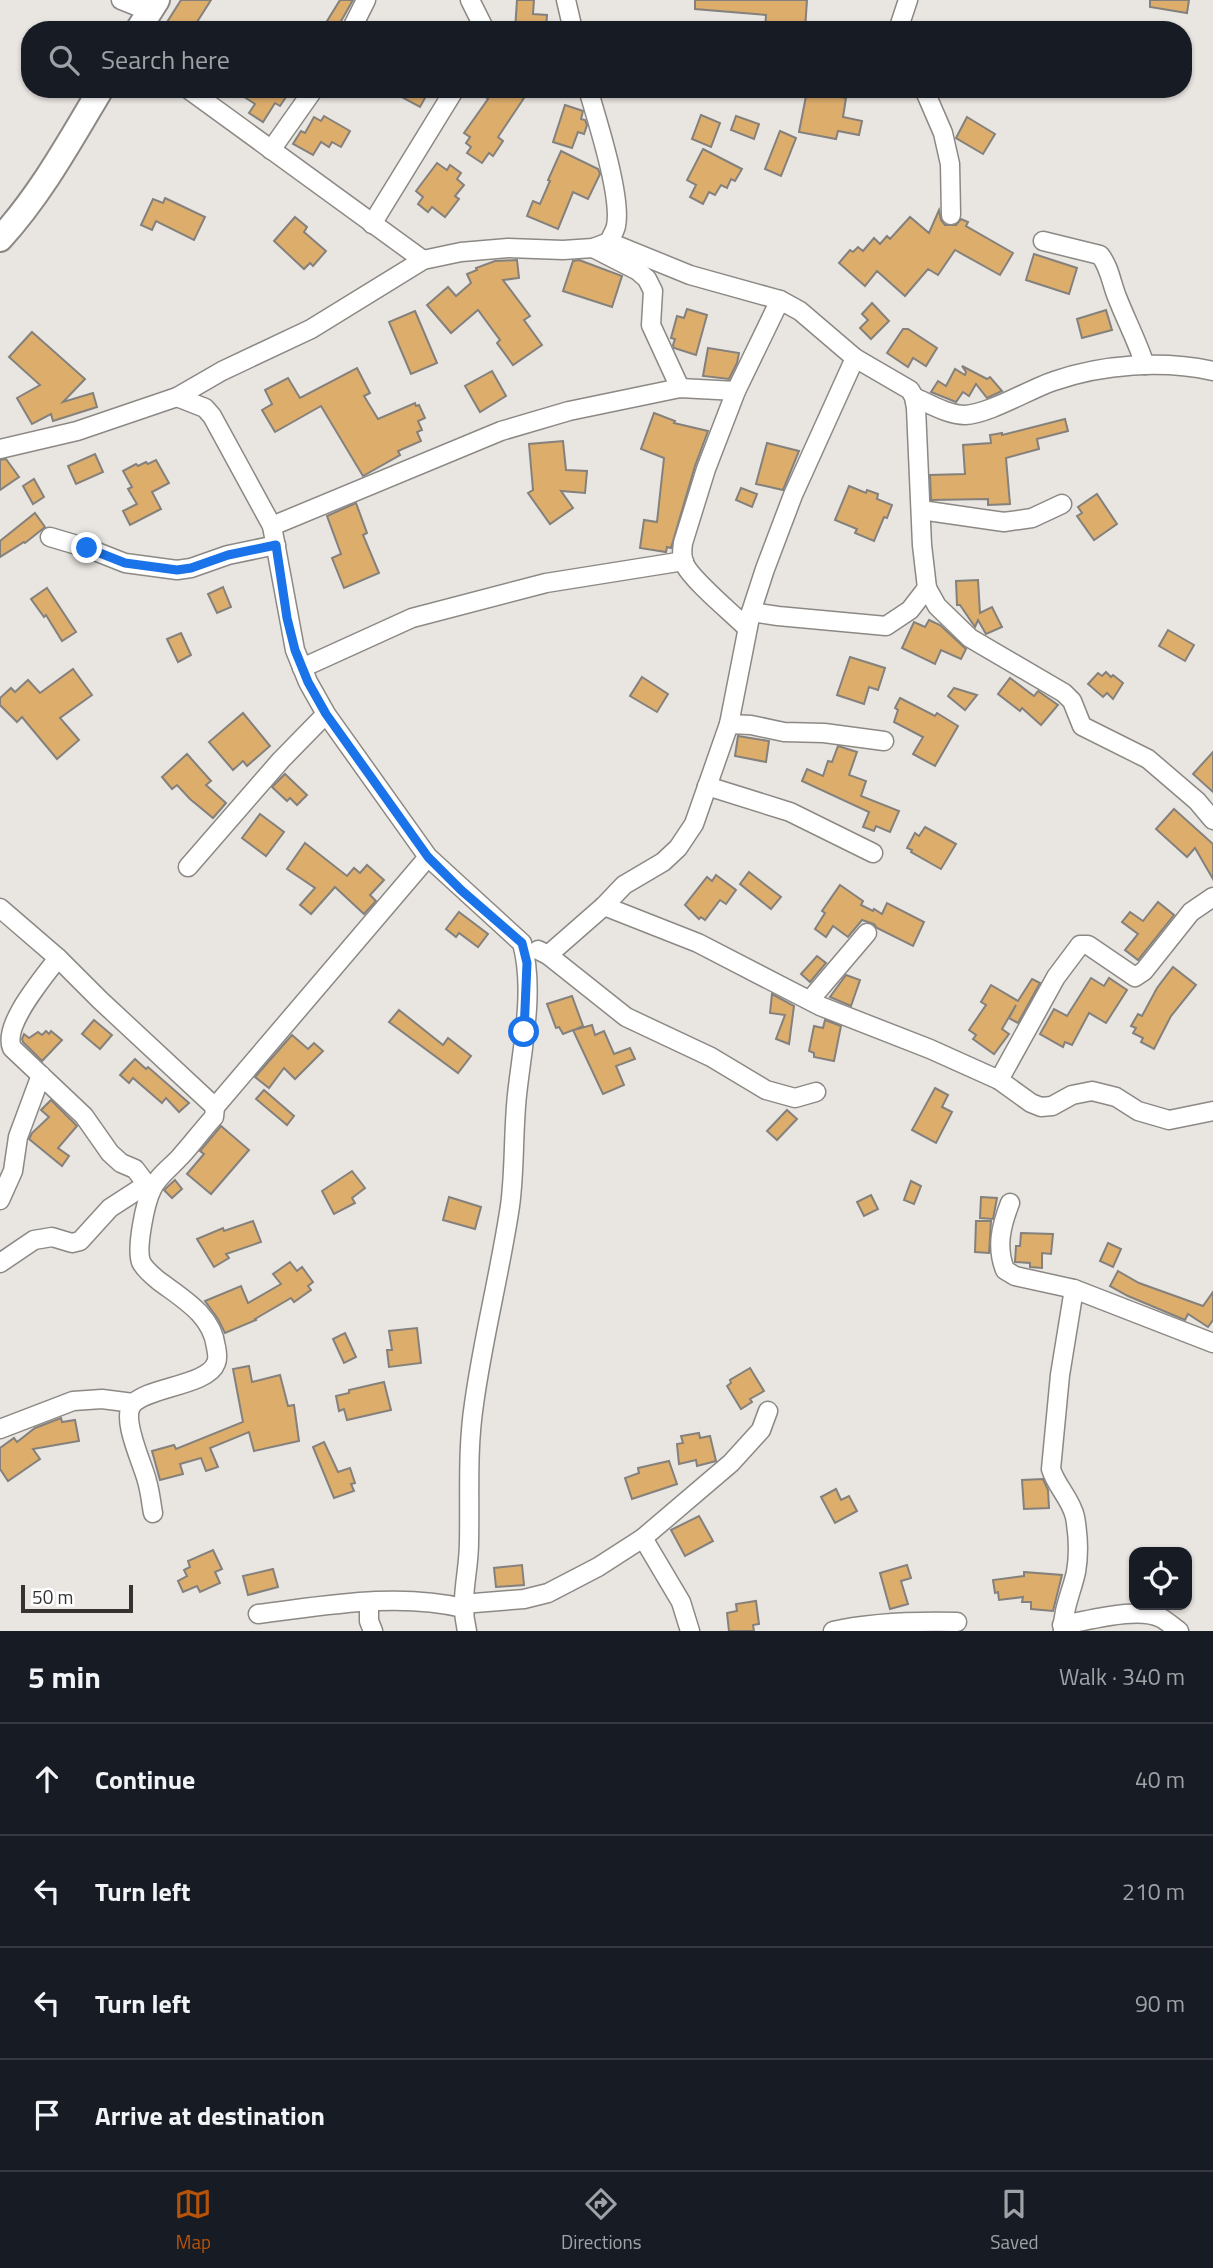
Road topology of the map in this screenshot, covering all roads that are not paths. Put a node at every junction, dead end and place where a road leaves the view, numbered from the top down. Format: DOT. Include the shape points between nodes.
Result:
graph roads {
  1 [pos="121,0"];
  2 [pos="366,0"];
  3 [pos="470,0"];
  4 [pos="566,0"];
  5 [pos="908,0"];
  6 [pos="149,14"];
  7 [pos="356,21"];
  8 [pos="480,21"];
  9 [pos="571,21"];
  10 [pos="901,21"];
  11 [pos="96,98"];
  12 [pos="200,98"];
  13 [pos="308,98"];
  14 [pos="449,98"];
  15 [pos="591,98"];
  16 [pos="928,98"];
  17 [pos="271,150"];
  18 [pos="951,215"];
  19 [pos="372,224"];
  20 [pos="0,239"];
  21 [pos="1043,241"];
  22 [pos="601,245"];
  23 [pos="423,260"];
  24 [pos="780,300"];
  25 [pos="855,358"];
  26 [pos="1145,365"];
  27 [pos="1213,371"];
  28 [pos="680,388"];
  29 [pos="736,391"];
  30 [pos="177,397"];
  31 [pos="914,397"];
  32 [pos="0,449"];
  33 [pos="1062,503"];
  34 [pos="921,510"];
  35 [pos="272,526"];
  36 [pos="50,537"];
  37 [pos="276,545"];
  38 [pos="684,561"];
  39 [pos="927,588"];
  40 [pos="749,620"];
  41 [pos="302,668"];
  42 [pos="326,714"];
  43 [pos="729,724"];
  44 [pos="884,741"];
  45 [pos="707,786"];
  46 [pos="1213,820"];
  47 [pos="873,853"];
  48 [pos="428,857"];
  49 [pos="188,867"];
  50 [pos="1213,897"];
  51 [pos="604,906"];
  52 [pos="0,908"];
  53 [pos="867,933"];
  54 [pos="522,943"];
  55 [pos="548,955"];
  56 [pos="58,958"];
  57 [pos="810,1000"];
  58 [pos="41,1075"];
  59 [pos="999,1080"];
  60 [pos="816,1092"];
  61 [pos="215,1107"];
  62 [pos="1213,1111"];
  63 [pos="9,1138"];
  64 [pos="149,1187"];
  65 [pos="0,1200"];
  66 [pos="1010,1203"];
  67 [pos="0,1263"];
  68 [pos="1074,1289"];
  69 [pos="1213,1343"];
  70 [pos="133,1404"];
  71 [pos="768,1411"];
  72 [pos="0,1429"];
  73 [pos="153,1513"];
  74 [pos="643,1538"];
  75 [pos="369,1603"];
  76 [pos="462,1606"];
  77 [pos="258,1614"];
  78 [pos="957,1622"];
  79 [pos="1063,1628"];
  80 [pos="373,1631"];
  81 [pos="467,1631"];
  82 [pos="690,1631"];
  83 [pos="833,1631"];
  84 [pos="1179,1631"];
  1 -- 6 [label="street"];
  2 -- 7 [label="street"];
  3 -- 8 [label="street"];
  4 -- 9 [label="street"];
  5 -- 10 [label="street"];
  11 -- 20 [label="street" via="50,174"];
  12 -- 17 [label="street"];
  13 -- 17 [label="street"];
  14 -- 19 [label="street"];
  15 -- 22 [label="street" via="617,204 616,227"];
  16 -- 18 [label="street" via="950,164"];
  17 -- 19 [label="street"];
  19 -- 23 [label="street"];
  21 -- 26 [label="street" via="1100,255"];
  22 -- 23 [label="street" via="563,250 508,248"];
  22 -- 24 [label="street"];
  22 -- 28 [label="street" via="647,279 653,291 651,325"];
  23 -- 30 [label="street" via="311,329"];
  24 -- 25 [label="street" via="800,311"];
  24 -- 29 [label="street"];
  25 -- 31 [label="street" via="910,390"];
  25 -- 40 [label="street" via="793,495"];
  26 -- 27 [label="street"];
  26 -- 31 [label="street" via="1055,381 971,414 954,414"];
  28 -- 29 [label="street"];
  28 -- 35 [label="street" via="569,411 500,432"];
  29 -- 38 [label="street" via="683,543"];
  30 -- 32 [label="street" via="77,431"];
  30 -- 35 [label="street" via="205,408 212,416"];
  31 -- 34 [label="street"];
  33 -- 34 [label="street" via="1032,518 1004,522"];
  34 -- 39 [label="street"];
  35 -- 37 [label="street"];
  36 -- 37 [label="street" via="125,563 177,570"];
  37 -- 41 [label="street" via="287,618"];
  38 -- 40 [label="street" via="697,579"];
  38 -- 41 [label="street" via="546,583 412,618"];
  39 -- 40 [label="street" via="910,610 886,626 778,617"];
  39 -- 46 [label="street" via="937,606 970,638 1064,693 1082,726 1148,759"];
  40 -- 43 [label="street"];
  41 -- 42 [label="street"];
  42 -- 48 [label="street"];
  42 -- 49 [label="street"];
  43 -- 44 [label="street"];
  43 -- 45 [label="street"];
  45 -- 47 [label="street" via="790,812"];
  45 -- 51 [label="street" via="694,824 678,848 624,885"];
  48 -- 54 [label="street"];
  48 -- 61 [label="street"];
  50 -- 59 [label="street" via="1191,912 1135,977 1088,945 1080,945 1056,976"];
  51 -- 55 [label="street"];
  51 -- 57 [label="street" via="698,943"];
  52 -- 56 [label="street"];
  53 -- 57 [label="street"];
  54 -- 55 [label="street"];
  54 -- 76 [label="street" via="527,963 514,1118 515,1166 474,1406 469,1550"];
  55 -- 60 [label="street" via="626,1017 711,1057 766,1090 795,1098"];
  56 -- 58 [label="street" via="9,1035 12,1048"];
  56 -- 61 [label="street"];
  57 -- 59 [label="street"];
  58 -- 63 [label="street"];
  58 -- 64 [label="street" via="84,1115 115,1159 135,1169"];
  59 -- 62 [label="street" via="1041,1107 1092,1091 1169,1120"];
  61 -- 64 [label="street" via="214,1116"];
  63 -- 65 [label="street" via="13,1171"];
  64 -- 67 [label="street" via="110,1208 80,1241 34,1240"];
  64 -- 70 [label="street" via="139,1252 142,1264 205,1319 217,1355 212,1369 202,1375"];
  66 -- 68 [label="street" via="999,1255 1004,1270"];
  68 -- 69 [label="street"];
  68 -- 79 [label="street" via="1051,1468 1074,1516 1077,1548"];
  70 -- 72 [label="street" via="74,1401"];
  70 -- 73 [label="street" via="129,1413 132,1432"];
  71 -- 74 [label="street" via="751,1444"];
  74 -- 76 [label="street" via="548,1593"];
  74 -- 82 [label="street" via="681,1602"];
  75 -- 76 [label="street" via="424,1600"];
  75 -- 77 [label="street"];
  75 -- 80 [label="street"];
  76 -- 81 [label="street"];
  78 -- 83 [label="street"];
  79 -- 84 [label="street" via="1147,1614"];
}
